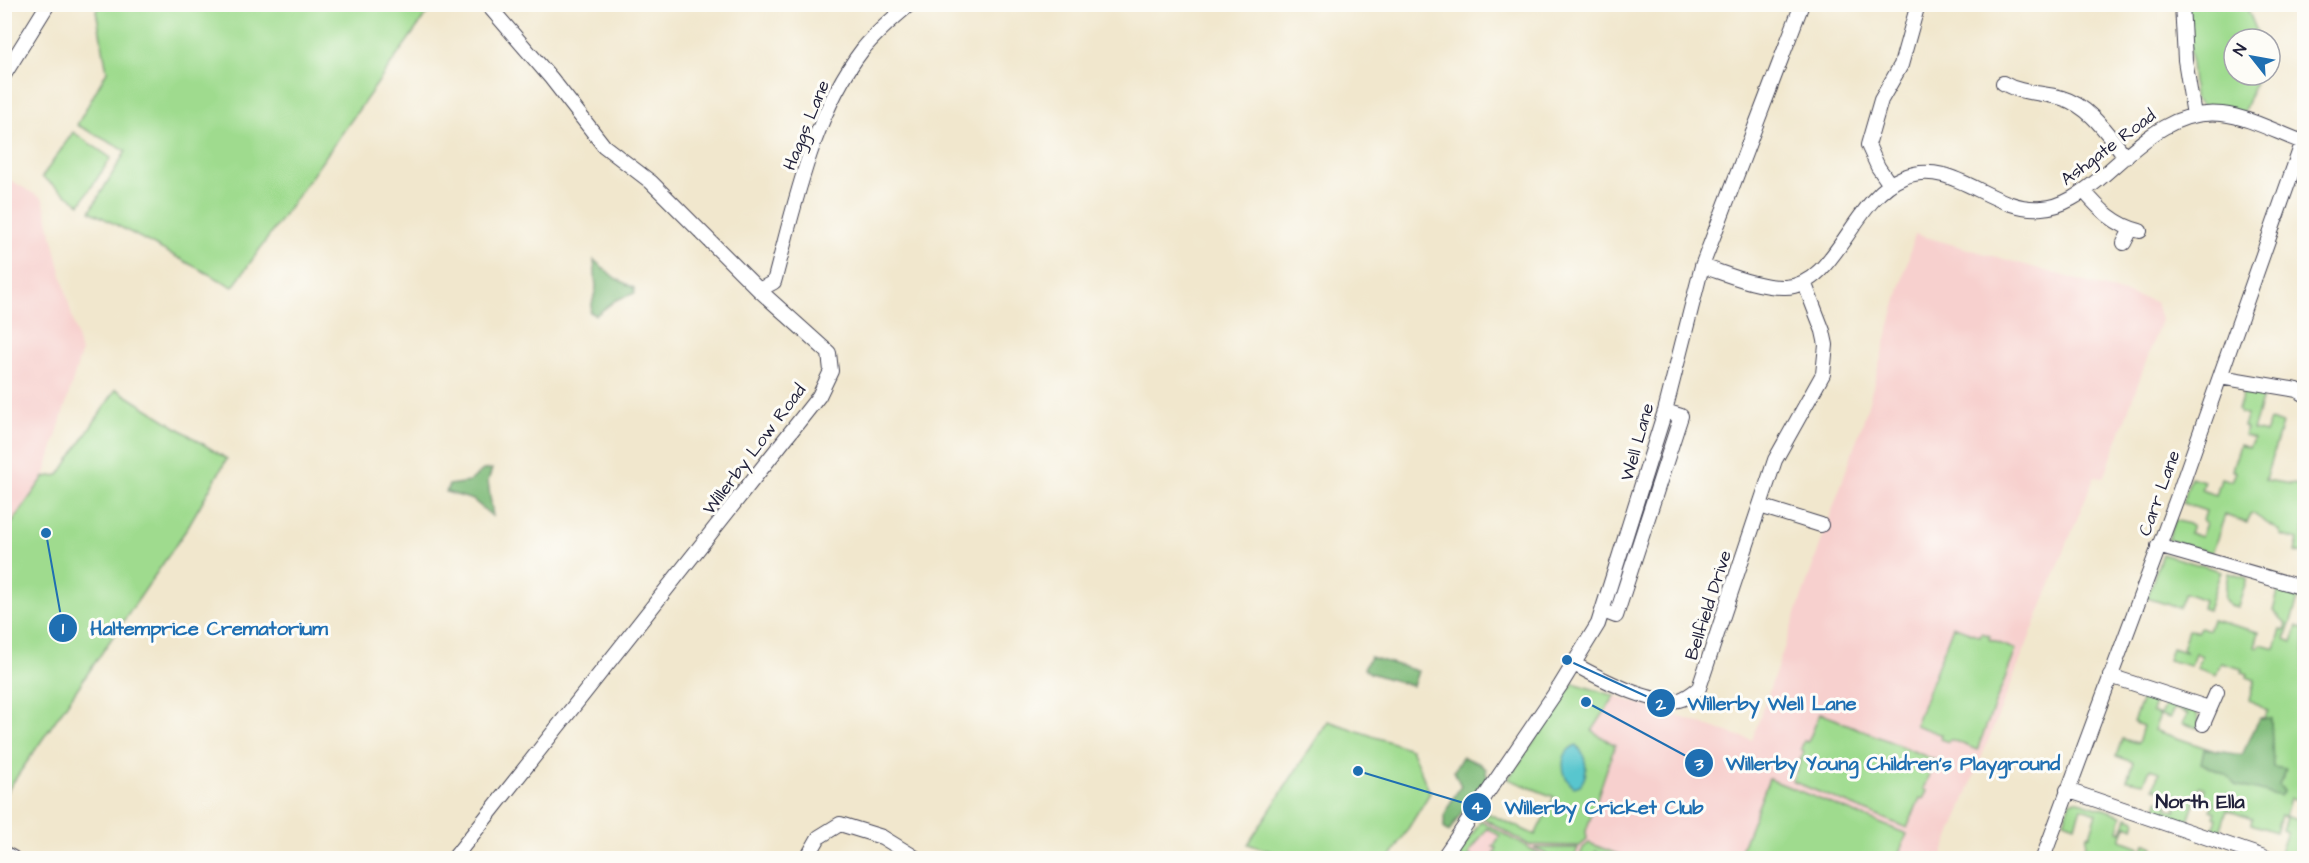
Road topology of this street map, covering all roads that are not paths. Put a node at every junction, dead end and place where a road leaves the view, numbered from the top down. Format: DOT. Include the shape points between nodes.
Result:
graph roads {
  1 [pos="48,4"];
  2 [pos="487,4"];
  3 [pos="910,4"];
  4 [pos="1802,4"];
  5 [pos="1918,4"];
  6 [pos="2182,4"];
  7 [pos="4,75"];
  8 [pos="2003,83"];
  9 [pos="2194,115"];
  10 [pos="2304,140"];
  11 [pos="2126,157"];
  12 [pos="1889,183"];
  13 [pos="2084,191"];
  14 [pos="2124,243"];
  15 [pos="1702,266"];
  16 [pos="774,282"];
  17 [pos="1804,282"];
  18 [pos="759,290"];
  19 [pos="778,308"];
  20 [pos="2220,377"];
  21 [pos="2304,394"];
  22 [pos="1760,506"];
  23 [pos="1820,526"];
  24 [pos="2158,546"];
  25 [pos="2304,588"];
  26 [pos="1574,664"];
  27 [pos="2110,676"];
  28 [pos="2217,692"];
  29 [pos="2209,708"];
  30 [pos="2203,724"];
  31 [pos="2067,790"];
  32 [pos="2227,852"];
  33 [pos="4,853"];
  34 [pos="13,858"];
  35 [pos="454,858"];
  36 [pos="807,858"];
  37 [pos="916,858"];
  38 [pos="1443,858"];
  39 [pos="2043,858"];
  40 [pos="2267,858"];
  1 -- 7 [label="street"];
  2 -- 18 [label="street, Willerby Low Road" via="604,146 651,182"];
  3 -- 16 [label="street, Haggs Lane" via="864,48 842,81 810,158"];
  4 -- 15 [label="street, Well Lane"];
  5 -- 12 [label="street" via="1901,65 1881,100 1868,145"];
  6 -- 9 [label="street" via="2185,60"];
  8 -- 11 [label="street" via="2075,104 2098,121"];
  9 -- 10 [label="street, Ashgate Road" via="2222,114"];
  9 -- 11 [label="street, Ashgate Road" via="2158,130"];
  10 -- 20 [label="street, Carr Lane"];
  11 -- 13 [label="street, Ashgate Road"];
  12 -- 13 [label="street, Ashgate Road" via="1908,175 1941,174 1997,200 2042,208"];
  12 -- 17 [label="street, Ashgate Road" via="1874,196 1832,258"];
  13 -- 14 [label="street" via="2101,211 2135,230"];
  15 -- 17 [label="street" via="1769,286 1787,287"];
  15 -- 26 [label="street, Well Lane" via="1610,617"];
  16 -- 18 [label="street"];
  16 -- 19 [label="street, Haggs Lane"];
  17 -- 22 [label="street, Bellfield Drive" via="1826,345 1823,374 1775,460"];
  18 -- 19 [label="street, Willerby Low Road"];
  19 -- 35 [label="street, Willerby Low Road" via="829,353 831,371 819,396"];
  20 -- 21 [label="street"];
  20 -- 24 [label="street, Carr Lane"];
  22 -- 23 [label="street"];
  22 -- 26 [label="street, Bellfield Drive" via="1705,676 1690,696 1663,700 1612,684"];
  24 -- 25 [label="street"];
  24 -- 27 [label="street, Carr Lane"];
  26 -- 38 [label="street, Well Lane"];
  27 -- 29 [label="street"];
  27 -- 31 [label="street, Carr Lane"];
  28 -- 29 [label="street"];
  29 -- 30 [label="street"];
  31 -- 32 [label="street"];
  31 -- 39 [label="street, Carr Lane"];
  32 -- 40 [label="street"];
  33 -- 34 [label="street"];
  36 -- 37 [label="street" via="819,837 840,824 882,837"];
}
